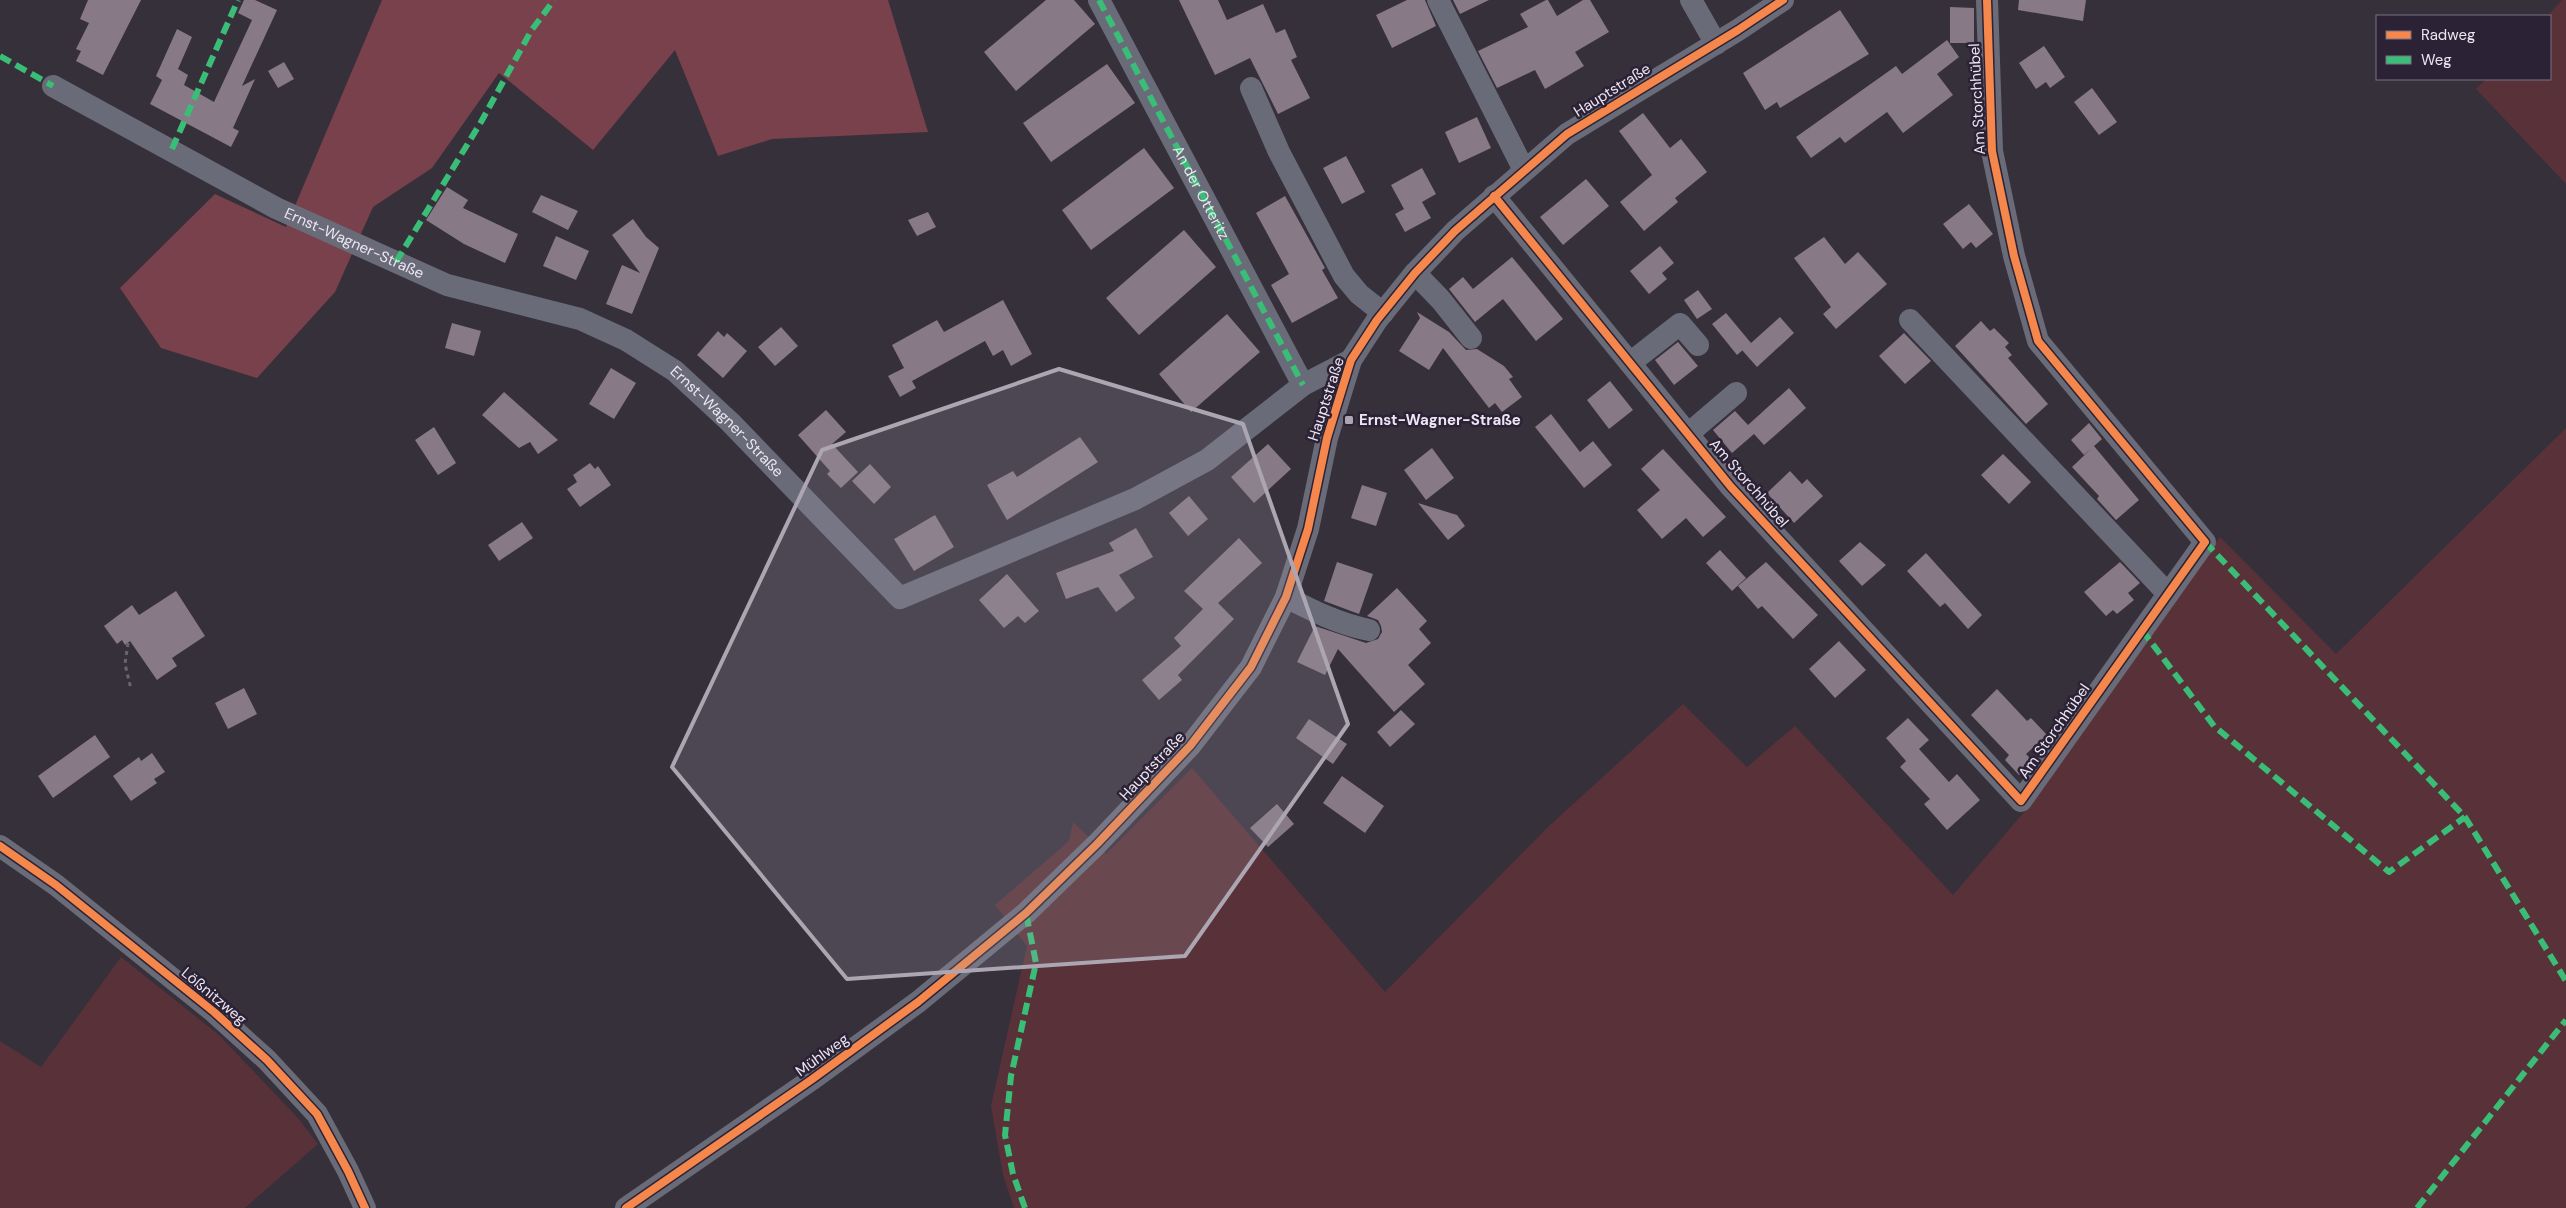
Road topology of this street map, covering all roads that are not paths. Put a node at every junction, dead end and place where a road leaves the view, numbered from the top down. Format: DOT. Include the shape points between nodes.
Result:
graph roads {
  1 [pos="1099,0"];
  2 [pos="1438,0"];
  3 [pos="1691,0"];
  4 [pos="1783,0"];
  5 [pos="1987,0"];
  6 [pos="1716,44"];
  7 [pos="53,86"];
  8 [pos="1251,88"];
  9 [pos="1524,170"];
  10 [pos="1494,196"];
  11 [pos="1415,273"];
  12 [pos="1383,313"];
  13 [pos="1910,320"];
  14 [pos="1471,338"];
  15 [pos="1698,345"];
  16 [pos="1351,360"];
  17 [pos="1630,363"];
  18 [pos="1303,385"];
  19 [pos="1736,393"];
  20 [pos="1688,434"];
  21 [pos="2168,594"];
  22 [pos="1286,598"];
  23 [pos="1369,630"];
  24 [pos="0,846"];
  25 [pos="1026,913"];
  26 [pos="364,1208"];
  27 [pos="626,1208"];
  1 -- 18 [label="street, An der Otteritz"];
  2 -- 9 [label="street"];
  3 -- 6 [label="street"];
  4 -- 6 [label="street, Hauptstraße"];
  5 -- 21 [label="street, Am Storchhübel" via="1992,151 2014,256 2038,341 2204,542"];
  6 -- 9 [label="street, Hauptstraße" via="1567,134"];
  7 -- 18 [label="street, Ernst-Wagner-Straße" via="276,208 447,285 580,319 626,340 682,377 730,422 900,598 1135,499 1207,460"];
  8 -- 12 [label="street" via="1279,152 1344,276 1359,294"];
  9 -- 10 [label="street, Hauptstraße"];
  10 -- 11 [label="street, Hauptstraße"];
  10 -- 17 [label="street, Am Storchhübel"];
  11 -- 12 [label="street, Hauptstraße"];
  11 -- 14 [label="street"];
  12 -- 16 [label="street, Hauptstraße"];
  13 -- 21 [label="street"];
  15 -- 17 [label="street" via="1680,324"];
  16 -- 18 [label="street, Ernst-Wagner-Straße"];
  16 -- 22 [label="street, Hauptstraße" via="1327,438 1308,529"];
  17 -- 20 [label="street, Am Storchhübel"];
  19 -- 20 [label="street"];
  20 -- 21 [label="street, Am Storchhübel" via="1731,487 2021,801"];
  22 -- 23 [label="street" via="1330,618"];
  22 -- 25 [label="street, Hauptstraße" via="1251,667 1190,746"];
  24 -- 26 [label="street, Lößnitzweg" via="72,897 214,1012 267,1060 317,1114"];
  25 -- 27 [label="street, Mühlweg" via="918,1002"];
}
